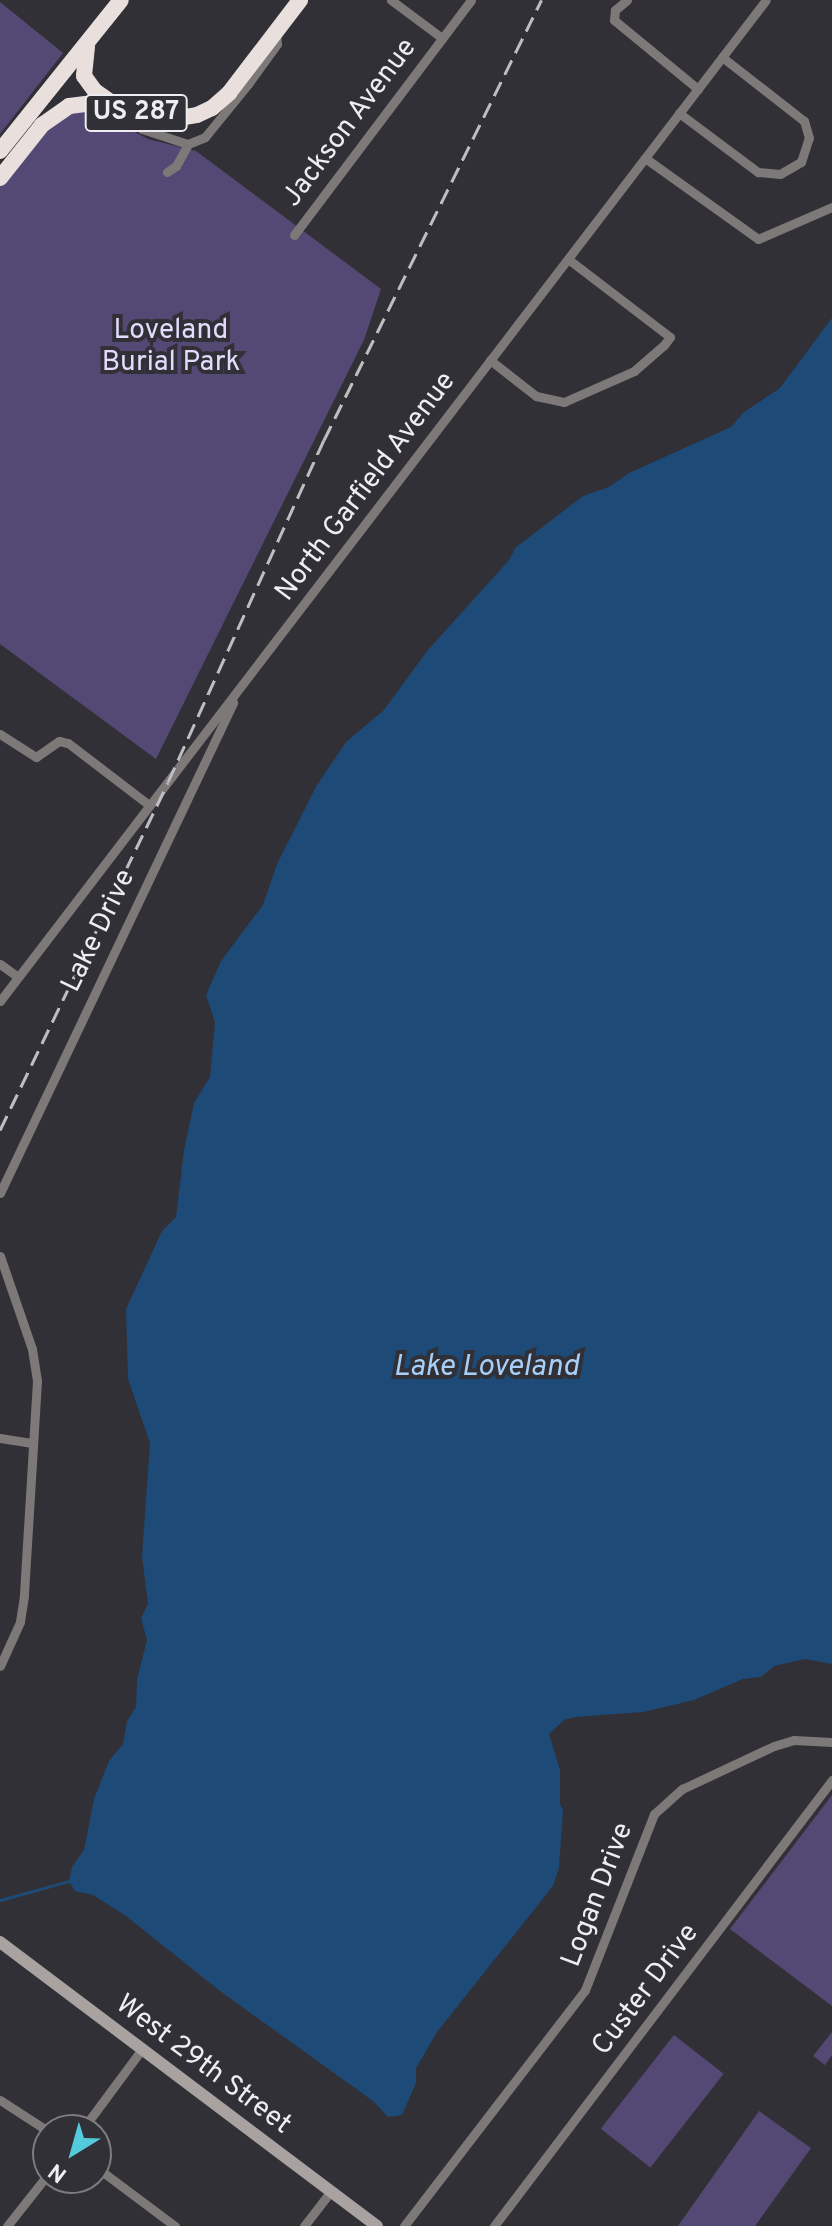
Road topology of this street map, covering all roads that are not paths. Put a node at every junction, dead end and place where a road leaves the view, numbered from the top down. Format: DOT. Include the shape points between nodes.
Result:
graph roads {
  1 [pos="121,0"];
  2 [pos="300,0"];
  3 [pos="391,0"];
  4 [pos="471,0"];
  5 [pos="627,0"];
  6 [pos="766,0"];
  7 [pos="276,31"];
  8 [pos="442,38"];
  9 [pos="87,45"];
  10 [pos="722,57"];
  11 [pos="698,89"];
  12 [pos="114,105"];
  13 [pos="131,111"];
  14 [pos="679,113"];
  15 [pos="188,144"];
  16 [pos="0,151"];
  17 [pos="645,158"];
  18 [pos="167,172"];
  19 [pos="0,178"];
  20 [pos="832,207"];
  21 [pos="294,235"];
  22 [pos="568,259"];
  23 [pos="490,360"];
  24 [pos="239,689"];
  25 [pos="0,734"];
  26 [pos="149,805"];
  27 [pos="0,964"];
  28 [pos="18,977"];
  29 [pos="0,1001"];
  30 [pos="0,1193"];
  31 [pos="0,1256"];
  32 [pos="0,1438"];
  33 [pos="33,1443"];
  34 [pos="0,1666"];
  35 [pos="832,1742"];
  36 [pos="832,1780"];
  37 [pos="0,1942"];
  38 [pos="142,2049"];
  39 [pos="0,2100"];
  40 [pos="94,2114"];
  41 [pos="32,2121"];
  42 [pos="112,2180"];
  43 [pos="331,2191"];
  44 [pos="32,2194"];
  45 [pos="162,2222"];
  46 [pos="7,2226"];
  47 [pos="175,2226"];
  48 [pos="304,2226"];
  49 [pos="377,2226"];
  50 [pos="404,2226"];
  51 [pos="494,2226"];
  1 -- 9 [label="highway, US 287"];
  2 -- 7 [label="highway, US 287"];
  3 -- 8 [label="street"];
  4 -- 8 [label="street, Jackson Avenue"];
  5 -- 11 [label="street" via="615,10 614,20"];
  6 -- 10 [label="street, North Garfield Avenue"];
  7 -- 13 [label="highway, US 287" via="212,108 166,120"];
  7 -- 15 [label="street" via="277,44 248,84 205,137"];
  8 -- 21 [label="street, Jackson Avenue"];
  9 -- 12 [label="highway" via="84,76"];
  9 -- 16 [label="highway, US 287"];
  10 -- 11 [label="street, North Garfield Avenue"];
  10 -- 14 [label="street" via="804,121 809,138 801,162 780,174 758,172"];
  11 -- 14 [label="street, North Garfield Avenue"];
  12 -- 13 [label="highway, US 287"];
  12 -- 19 [label="highway, US 287" via="79,103 54,114"];
  13 -- 15 [label="street" via="142,129"];
  14 -- 17 [label="street, North Garfield Avenue"];
  15 -- 18 [label="street"];
  17 -- 20 [label="street" via="758,239"];
  17 -- 22 [label="street, North Garfield Avenue"];
  22 -- 23 [label="street, North Garfield Avenue"];
  22 -- 23 [label="street" via="670,337 664,345 634,371 564,402 536,396"];
  23 -- 24 [label="street, North Garfield Avenue"];
  24 -- 26 [label="street, North Garfield Avenue"];
  24 -- 30 [label="street, Lake Drive"];
  25 -- 26 [label="street" via="36,757 59,741 68,743"];
  26 -- 28 [label="street, North Garfield Avenue"];
  27 -- 28 [label="street"];
  28 -- 29 [label="street, North Garfield Avenue"];
  31 -- 33 [label="street" via="37,1372"];
  32 -- 33 [label="street"];
  33 -- 34 [label="street" via="21,1615"];
  35 -- 50 [label="street, Logan Drive" via="794,1740 774,1746 678,1791 654,1814 585,1990"];
  36 -- 51 [label="street, Custer Drive"];
  37 -- 38 [label="main road, West 29th Street"];
  38 -- 40 [label="street"];
  38 -- 43 [label="main road, West 29th Street"];
  39 -- 41 [label="street"];
  42 -- 45 [label="street"];
  43 -- 48 [label="street"];
  43 -- 49 [label="main road, West 29th Street"];
  44 -- 46 [label="street"];
  45 -- 47 [label="street"];
}
